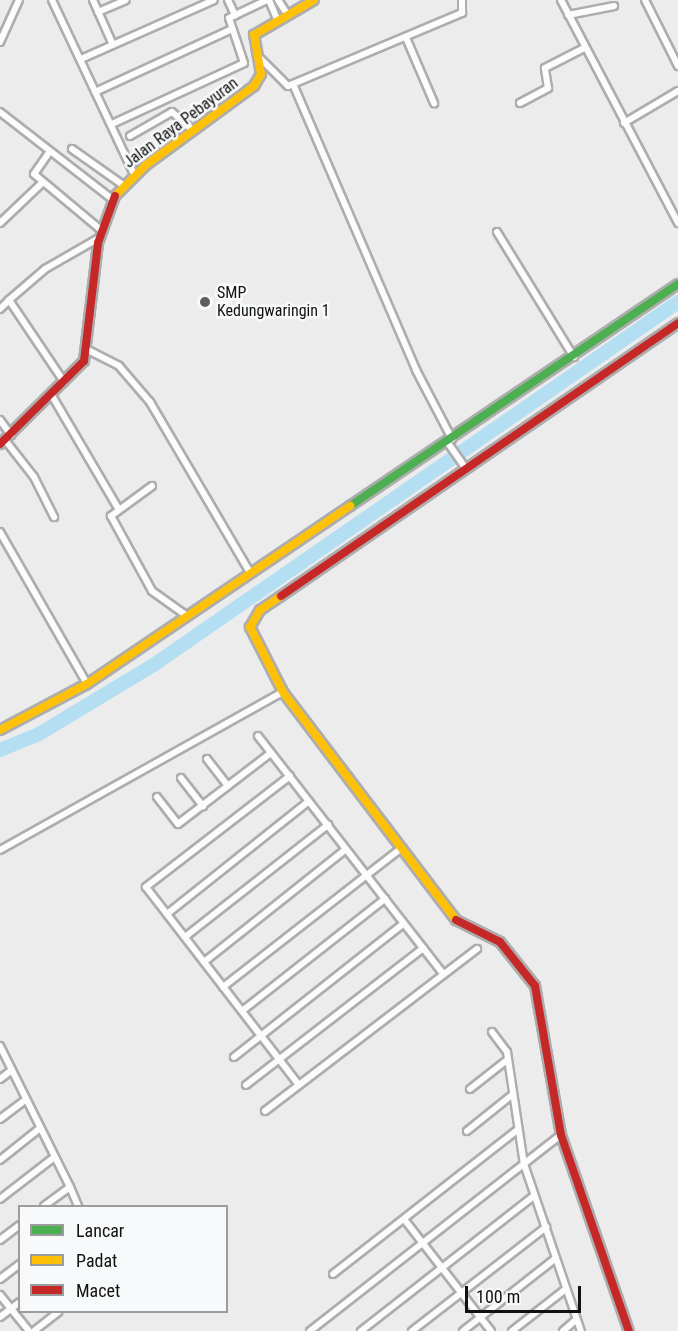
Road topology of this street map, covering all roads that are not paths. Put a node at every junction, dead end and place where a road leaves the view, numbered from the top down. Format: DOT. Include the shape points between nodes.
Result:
graph roads {
  1 [pos="19,0"];
  2 [pos="52,0"];
  3 [pos="93,0"];
  4 [pos="126,0"];
  5 [pos="192,0"];
  6 [pos="214,0"];
  7 [pos="228,0"];
  8 [pos="268,0"];
  9 [pos="278,0"];
  10 [pos="314,0"];
  11 [pos="462,0"];
  12 [pos="561,0"];
  13 [pos="645,0"];
  14 [pos="614,6"];
  15 [pos="195,8"];
  16 [pos="98,12"];
  17 [pos="287,14"];
  18 [pos="235,15"];
  19 [pos="568,15"];
  20 [pos="277,19"];
  21 [pos="232,29"];
  22 [pos="407,40"];
  23 [pos="0,42"];
  24 [pos="113,45"];
  25 [pos="584,48"];
  26 [pos="254,52"];
  27 [pos="81,58"];
  28 [pos="678,66"];
  29 [pos="293,84"];
  30 [pos="678,91"];
  31 [pos="95,92"];
  32 [pos="434,103"];
  33 [pos="520,103"];
  34 [pos="0,112"];
  35 [pos="112,123"];
  36 [pos="624,123"];
  37 [pos="193,130"];
  38 [pos="130,136"];
  39 [pos="72,149"];
  40 [pos="48,154"];
  41 [pos="134,174"];
  42 [pos="42,183"];
  43 [pos="123,185"];
  44 [pos="112,199"];
  45 [pos="0,223"];
  46 [pos="678,224"];
  47 [pos="497,232"];
  48 [pos="100,234"];
  49 [pos="678,284"];
  50 [pos="9,300"];
  51 [pos="0,309"];
  52 [pos="678,323"];
  53 [pos="88,350"];
  54 [pos="574,358"];
  55 [pos="64,382"];
  56 [pos="51,394"];
  57 [pos="0,420"];
  58 [pos="5,440"];
  59 [pos="450,443"];
  60 [pos="464,465"];
  61 [pos="152,486"];
  62 [pos="118,508"];
  63 [pos="54,517"];
  64 [pos="0,532"];
  65 [pos="251,574"];
  66 [pos="187,616"];
  67 [pos="87,684"];
  68 [pos="283,692"];
  69 [pos="0,730"];
  70 [pos="258,736"];
  71 [pos="271,753"];
  72 [pos="207,759"];
  73 [pos="290,776"];
  74 [pos="181,778"];
  75 [pos="228,786"];
  76 [pos="157,797"];
  77 [pos="309,801"];
  78 [pos="203,806"];
  79 [pos="328,825"];
  80 [pos="346,849"];
  81 [pos="400,849"];
  82 [pos="0,850"];
  83 [pos="366,875"];
  84 [pos="385,899"];
  85 [pos="166,914"];
  86 [pos="404,923"];
  87 [pos="185,937"];
  88 [pos="423,948"];
  89 [pos="477,949"];
  90 [pos="204,962"];
  91 [pos="443,974"];
  92 [pos="223,987"];
  93 [pos="242,1011"];
  94 [pos="492,1032"];
  95 [pos="261,1036"];
  96 [pos="0,1046"];
  97 [pos="234,1057"];
  98 [pos="279,1060"];
  99 [pos="507,1060"];
  100 [pos="12,1070"];
  101 [pos="0,1079"];
  102 [pos="246,1085"];
  103 [pos="299,1085"];
  104 [pos="470,1089"];
  105 [pos="512,1095"];
  106 [pos="25,1100"];
  107 [pos="265,1111"];
  108 [pos="0,1119"];
  109 [pos="39,1129"];
  110 [pos="517,1130"];
  111 [pos="467,1131"];
  112 [pos="561,1135"];
  113 [pos="53,1158"];
  114 [pos="0,1160"];
  115 [pos="524,1164"];
  116 [pos="70,1187"];
  117 [pos="534,1196"];
  118 [pos="0,1199"];
  119 [pos="45,1205"];
  120 [pos="78,1205"];
  121 [pos="404,1219"];
  122 [pos="18,1226"];
  123 [pos="546,1227"];
  124 [pos="0,1240"];
  125 [pos="423,1243"];
  126 [pos="556,1258"];
  127 [pos="18,1266"];
  128 [pos="442,1268"];
  129 [pos="333,1274"];
  130 [pos="0,1279"];
  131 [pos="566,1289"];
  132 [pos="461,1292"];
  133 [pos="0,1295"];
  134 [pos="18,1304"];
  135 [pos="11,1309"];
  136 [pos="56,1313"];
  137 [pos="0,1317"];
  138 [pos="480,1317"];
  139 [pos="578,1319"];
  140 [pos="29,1331"];
  141 [pos="34,1331"];
  142 [pos="310,1331"];
  143 [pos="361,1331"];
  144 [pos="412,1331"];
  145 [pos="463,1331"];
  146 [pos="491,1331"];
  147 [pos="512,1331"];
  148 [pos="563,1331"];
  149 [pos="581,1331"];
  150 [pos="629,1331"];
  1 -- 23 [label="street"];
  2 -- 27 [label="street"];
  3 -- 16 [label="street"];
  4 -- 16 [label="street"];
  5 -- 15 [label="street"];
  6 -- 15 [label="street"];
  7 -- 18 [label="street"];
  8 -- 18 [label="street"];
  8 -- 20 [label="street"];
  9 -- 17 [label="street"];
  10 -- 17 [label="street"];
  11 -- 22 [label="street" via="464,11"];
  12 -- 19 [label="street"];
  13 -- 28 [label="street"];
  14 -- 19 [label="street"];
  15 -- 24 [label="street"];
  16 -- 24 [label="street"];
  17 -- 20 [label="street"];
  18 -- 21 [label="street" via="229,20"];
  19 -- 25 [label="street"];
  20 -- 26 [label="street" via="254,35"];
  21 -- 31 [label="street"];
  21 -- 35 [label="street" via="243,63"];
  22 -- 29 [label="street"];
  22 -- 32 [label="street"];
  24 -- 27 [label="street"];
  25 -- 33 [label="street" via="546,68 548,88"];
  25 -- 36 [label="street"];
  26 -- 29 [label="street" via="282,86"];
  26 -- 37 [label="street, Jalan Raya Pebayuran" via="261,74 254,86"];
  27 -- 31 [label="street"];
  29 -- 59 [label="street"];
  30 -- 36 [label="street"];
  31 -- 35 [label="street"];
  34 -- 40 [label="street"];
  35 -- 41 [label="street"];
  36 -- 46 [label="street"];
  37 -- 38 [label="street" via="172,112"];
  37 -- 41 [label="street, Jalan Raya Pebayuran"];
  39 -- 43 [label="street"];
  40 -- 42 [label="street" via="33,171"];
  40 -- 44 [label="street"];
  41 -- 43 [label="street, Jalan Raya Pebayuran"];
  42 -- 45 [label="street"];
  42 -- 48 [label="street"];
  43 -- 44 [label="street, Jalan Raya Pebayuran"];
  44 -- 48 [label="street, Jalan Raya Pebayuran"];
  47 -- 54 [label="street"];
  48 -- 50 [label="street" via="45,269"];
  48 -- 53 [label="street, Jalan Raya Pebayuran"];
  49 -- 54 [label="street"];
  50 -- 51 [label="street"];
  50 -- 55 [label="street"];
  52 -- 60 [label="street"];
  53 -- 55 [label="street"];
  53 -- 65 [label="street" via="119,366 150,402"];
  54 -- 59 [label="street"];
  55 -- 56 [label="street"];
  56 -- 58 [label="street"];
  56 -- 62 [label="street"];
  57 -- 58 [label="street"];
  58 -- 63 [label="street" via="34,477"];
  59 -- 60 [label="street"];
  59 -- 65 [label="street"];
  60 -- 68 [label="street" via="252,619 254,638"];
  61 -- 62 [label="street"];
  62 -- 66 [label="street" via="111,516 138,571 166,605"];
  64 -- 67 [label="street"];
  65 -- 66 [label="street"];
  66 -- 67 [label="street"];
  67 -- 69 [label="street"];
  68 -- 81 [label="street"];
  68 -- 82 [label="street"];
  70 -- 71 [label="street"];
  71 -- 73 [label="street"];
  71 -- 75 [label="street"];
  72 -- 75 [label="street"];
  73 -- 77 [label="street"];
  73 -- 85 [label="street" via="146,887"];
  74 -- 78 [label="street"];
  75 -- 78 [label="street"];
  76 -- 78 [label="street" via="178,824"];
  77 -- 79 [label="street"];
  77 -- 85 [label="street"];
  79 -- 80 [label="street"];
  79 -- 87 [label="street"];
  80 -- 83 [label="street"];
  80 -- 90 [label="street"];
  81 -- 83 [label="street"];
  81 -- 112 [label="street" via="461,926 500,942 535,986"];
  83 -- 84 [label="street"];
  83 -- 92 [label="street"];
  84 -- 86 [label="street"];
  84 -- 93 [label="street"];
  85 -- 87 [label="street"];
  86 -- 88 [label="street"];
  86 -- 95 [label="street"];
  87 -- 90 [label="street"];
  88 -- 91 [label="street"];
  88 -- 98 [label="street"];
  89 -- 91 [label="street"];
  90 -- 92 [label="street"];
  91 -- 103 [label="street"];
  92 -- 93 [label="street"];
  93 -- 95 [label="street"];
  94 -- 99 [label="street"];
  95 -- 97 [label="street"];
  95 -- 98 [label="street"];
  96 -- 100 [label="street"];
  98 -- 102 [label="street"];
  98 -- 103 [label="street"];
  99 -- 104 [label="street"];
  99 -- 105 [label="street"];
  100 -- 101 [label="street"];
  100 -- 106 [label="street"];
  103 -- 107 [label="street"];
  105 -- 110 [label="street"];
  105 -- 111 [label="street"];
  106 -- 108 [label="street"];
  106 -- 109 [label="street"];
  109 -- 113 [label="street"];
  109 -- 114 [label="street"];
  110 -- 115 [label="street"];
  110 -- 121 [label="street"];
  112 -- 115 [label="street"];
  112 -- 150 [label="street"];
  113 -- 116 [label="street"];
  113 -- 118 [label="street"];
  115 -- 117 [label="street"];
  115 -- 125 [label="street"];
  116 -- 119 [label="street"];
  116 -- 120 [label="street"];
  117 -- 123 [label="street"];
  117 -- 128 [label="street"];
  121 -- 125 [label="street"];
  121 -- 129 [label="street"];
  122 -- 124 [label="street"];
  123 -- 126 [label="street"];
  123 -- 132 [label="street"];
  125 -- 128 [label="street"];
  125 -- 142 [label="street"];
  126 -- 131 [label="street"];
  126 -- 138 [label="street"];
  127 -- 130 [label="street"];
  128 -- 132 [label="street"];
  128 -- 143 [label="street"];
  131 -- 139 [label="street"];
  131 -- 147 [label="street"];
  132 -- 138 [label="street"];
  132 -- 144 [label="street"];
  133 -- 135 [label="street"];
  134 -- 135 [label="street"];
  135 -- 137 [label="street"];
  135 -- 140 [label="street"];
  136 -- 141 [label="street"];
  138 -- 145 [label="street"];
  138 -- 146 [label="street"];
  139 -- 148 [label="street"];
  139 -- 149 [label="street"];
}
